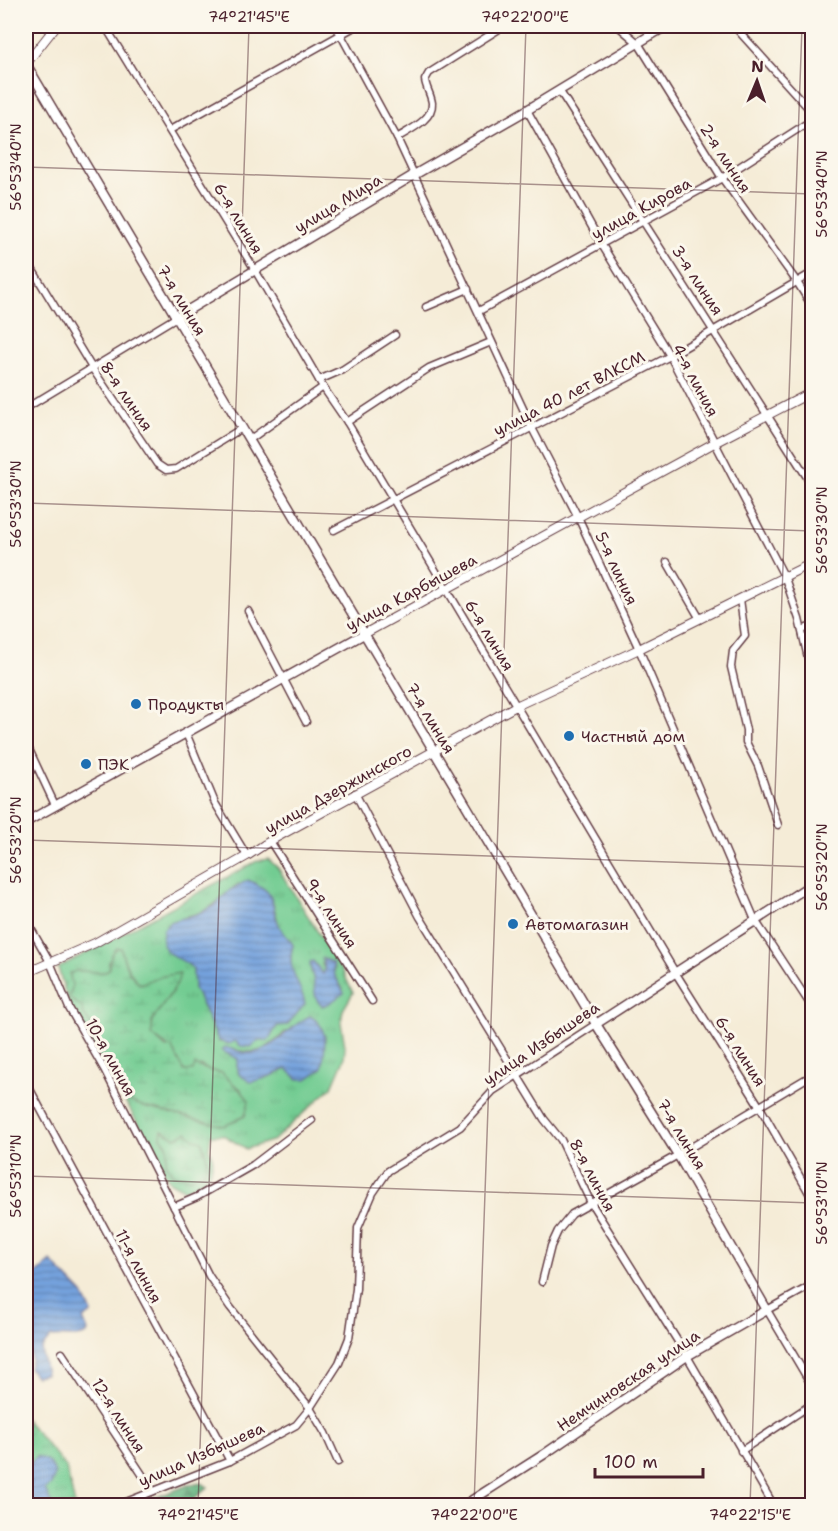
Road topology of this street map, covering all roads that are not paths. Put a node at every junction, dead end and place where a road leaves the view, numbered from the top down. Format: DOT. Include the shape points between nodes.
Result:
graph roads {
  1 [pos="56,26"];
  2 [pos="105,26"];
  3 [pos="336,26"];
  4 [pos="356,26"];
  5 [pos="504,26"];
  6 [pos="618,26"];
  7 [pos="666,26"];
  8 [pos="734,26"];
  9 [pos="341,35"];
  10 [pos="638,43"];
  11 [pos="26,64"];
  12 [pos="560,90"];
  13 [pos="527,110"];
  14 [pos="813,112"];
  15 [pos="813,120"];
  16 [pos="170,130"];
  17 [pos="397,138"];
  18 [pos="414,175"];
  19 [pos="722,178"];
  20 [pos="643,220"];
  21 [pos="602,245"];
  22 [pos="26,259"];
  23 [pos="255,270"];
  24 [pos="813,273"];
  25 [pos="797,282"];
  26 [pos="468,289"];
  27 [pos="813,306"];
  28 [pos="426,307"];
  29 [pos="479,311"];
  30 [pos="175,318"];
  31 [pos="714,330"];
  32 [pos="394,335"];
  33 [pos="491,342"];
  34 [pos="670,356"];
  35 [pos="92,369"];
  36 [pos="320,380"];
  37 [pos="323,387"];
  38 [pos="813,392"];
  39 [pos="26,408"];
  40 [pos="768,415"];
  41 [pos="347,422"];
  42 [pos="242,428"];
  43 [pos="532,428"];
  44 [pos="249,440"];
  45 [pos="714,443"];
  46 [pos="813,485"];
  47 [pos="393,500"];
  48 [pos="578,518"];
  49 [pos="334,530"];
  50 [pos="667,562"];
  51 [pos="813,563"];
  52 [pos="785,578"];
  53 [pos="447,590"];
  54 [pos="740,599"];
  55 [pos="248,612"];
  56 [pos="700,619"];
  57 [pos="813,626"];
  58 [pos="802,630"];
  59 [pos="364,634"];
  60 [pos="639,649"];
  61 [pos="813,675"];
  62 [pos="285,680"];
  63 [pos="516,706"];
  64 [pos="306,722"];
  65 [pos="186,733"];
  66 [pos="26,743"];
  67 [pos="434,752"];
  68 [pos="355,793"];
  69 [pos="55,805"];
  70 [pos="26,822"];
  71 [pos="778,825"];
  72 [pos="270,841"];
  73 [pos="247,856"];
  74 [pos="813,884"];
  75 [pos="26,920"];
  76 [pos="754,920"];
  77 [pos="50,962"];
  78 [pos="675,972"];
  79 [pos="26,973"];
  80 [pos="372,1000"];
  81 [pos="813,1008"];
  82 [pos="596,1024"];
  83 [pos="518,1075"];
  84 [pos="813,1076"];
  85 [pos="26,1082"];
  86 [pos="760,1107"];
  87 [pos="312,1120"];
  88 [pos="678,1155"];
  89 [pos="813,1198"];
  90 [pos="591,1203"];
  91 [pos="174,1207"];
  92 [pos="542,1282"];
  93 [pos="813,1285"];
  94 [pos="767,1310"];
  95 [pos="62,1353"];
  96 [pos="687,1356"];
  97 [pos="813,1386"];
  98 [pos="813,1404"];
  99 [pos="310,1408"];
  100 [pos="741,1451"];
  101 [pos="230,1461"];
  102 [pos="338,1462"];
  103 [pos="153,1491"];
  104 [pos="116,1506"];
  105 [pos="463,1506"];
  106 [pos="774,1506"];
  1 -- 11 [label="street"];
  2 -- 16 [label="street, 6-я линия"];
  3 -- 9 [label="street, 5-я линия"];
  4 -- 9 [label="street"];
  5 -- 17 [label="street" via="429,73 425,80 431,110"];
  6 -- 10 [label="street, 2-я линия"];
  7 -- 10 [label="main road, улица Мира"];
  8 -- 14 [label="street"];
  9 -- 16 [label="street"];
  9 -- 17 [label="street, 5-я линия"];
  10 -- 12 [label="main road, улица Мира"];
  10 -- 19 [label="street, 2-я линия"];
  11 -- 30 [label="main road, 7-я линия"];
  12 -- 13 [label="main road, улица Мира"];
  12 -- 20 [label="street, 3-я линия"];
  13 -- 18 [label="main road, улица Мира"];
  13 -- 21 [label="street, 4-я линия"];
  15 -- 19 [label="street, улица Кирова"];
  16 -- 23 [label="street, 6-я линия"];
  17 -- 18 [label="street, 5-я линия"];
  18 -- 23 [label="main road, улица Мира"];
  18 -- 26 [label="street, 5-я линия"];
  19 -- 20 [label="street, улица Кирова"];
  19 -- 25 [label="street, 2-я линия"];
  20 -- 21 [label="street, улица Кирова"];
  20 -- 31 [label="street, 3-я линия"];
  21 -- 29 [label="street, улица Кирова"];
  21 -- 34 [label="street, 4-я линия"];
  22 -- 35 [label="street, 8-я линия"];
  23 -- 30 [label="main road, улица Мира"];
  23 -- 36 [label="street, 6-я линия"];
  24 -- 25 [label="street, улица 40 лет ВЛКСМ"];
  25 -- 27 [label="street, 2-я линия"];
  25 -- 31 [label="street, улица 40 лет ВЛКСМ"];
  26 -- 28 [label="street"];
  26 -- 29 [label="street, 5-я линия"];
  29 -- 33 [label="street, 5-я линия"];
  30 -- 35 [label="street, улица Мира"];
  30 -- 42 [label="main road, 7-я линия"];
  31 -- 34 [label="street, улица 40 лет ВЛКСМ"];
  31 -- 40 [label="street, 3-я линия"];
  32 -- 36 [label="street"];
  33 -- 41 [label="street" via="429,368"];
  33 -- 43 [label="street, 5-я линия"];
  34 -- 43 [label="street, улица 40 лет ВЛКСМ"];
  34 -- 45 [label="street, 4-я линия"];
  35 -- 39 [label="street, улица Мира"];
  35 -- 42 [label="street, 8-я линия" via="157,464 166,470 176,469"];
  36 -- 37 [label="street, 6-я линия"];
  37 -- 41 [label="street, 6-я линия"];
  37 -- 44 [label="street"];
  38 -- 40 [label="street, улица Карбышева"];
  40 -- 45 [label="street, улица Карбышева"];
  40 -- 46 [label="street, 3-я линия"];
  41 -- 47 [label="street, 6-я линия"];
  42 -- 44 [label="main road, 7-я линия"];
  43 -- 47 [label="street, улица 40 лет ВЛКСМ"];
  43 -- 48 [label="street, 5-я линия"];
  44 -- 59 [label="main road, 7-я линия"];
  45 -- 48 [label="street, улица Карбышева"];
  45 -- 52 [label="street, 4-я линия"];
  47 -- 49 [label="street, улица 40 лет ВЛКСМ"];
  47 -- 53 [label="street, 6-я линия"];
  48 -- 53 [label="street, улица Карбышева"];
  48 -- 60 [label="street, 5-я линия"];
  50 -- 56 [label="street"];
  51 -- 52 [label="street, улица Дзержинского"];
  52 -- 54 [label="street, улица Дзержинского"];
  52 -- 58 [label="street, 4-я линия"];
  53 -- 59 [label="street, улица Карбышева"];
  53 -- 63 [label="street, 6-я линия"];
  54 -- 56 [label="street, улица Дзержинского"];
  54 -- 71 [label="street" via="745,636 733,651 731,668 746,742"];
  55 -- 62 [label="street"];
  56 -- 60 [label="street, улица Дзержинского"];
  57 -- 58 [label="street"];
  58 -- 61 [label="street, 4-я линия"];
  59 -- 62 [label="main road, улица Карбышева"];
  59 -- 67 [label="main road, 7-я линия"];
  60 -- 63 [label="street, улица Дзержинского"];
  60 -- 76 [label="street, 5-я линия"];
  62 -- 64 [label="street"];
  62 -- 65 [label="main road, улица Карбышева"];
  63 -- 67 [label="street, улица Дзержинского"];
  63 -- 78 [label="street, 6-я линия"];
  65 -- 69 [label="main road, улица Карбышева"];
  65 -- 73 [label="street" via="215,803"];
  66 -- 69 [label="street"];
  67 -- 68 [label="street, улица Дзержинского"];
  67 -- 82 [label="main road, 7-я линия"];
  68 -- 72 [label="street, улица Дзержинского"];
  68 -- 83 [label="street, 8-я линия" via="420,917"];
  69 -- 70 [label="main road, улица Карбышева"];
  72 -- 73 [label="street, улица Дзержинского"];
  72 -- 80 [label="street, 9-я линия"];
  73 -- 77 [label="street, улица Дзержинского" via="95,943"];
  74 -- 76 [label="main road, улица Избышева"];
  75 -- 77 [label="street, 10-я линия"];
  76 -- 78 [label="main road, улица Избышева"];
  76 -- 81 [label="street, 5-я линия"];
  77 -- 79 [label="street, улица Дзержинского"];
  77 -- 91 [label="street, 10-я линия" via="69,1008"];
  78 -- 82 [label="main road, улица Избышева"];
  78 -- 86 [label="street, 6-я линия"];
  82 -- 83 [label="street, улица Избышева"];
  82 -- 88 [label="main road, 7-я линия"];
  83 -- 90 [label="street, 8-я линия" via="561,1140"];
  83 -- 99 [label="street, улица Избышева" via="493,1091 460,1126 388,1171 373,1193 358,1228 349,1338 339,1363"];
  84 -- 86 [label="street"];
  85 -- 101 [label="street, 11-я линия"];
  86 -- 88 [label="street"];
  86 -- 89 [label="street, 6-я линия"];
  87 -- 91 [label="street" via="253,1165"];
  88 -- 90 [label="street"];
  88 -- 94 [label="main road, 7-я линия"];
  90 -- 92 [label="street" via="572,1214 558,1231"];
  90 -- 96 [label="street, 8-я линия"];
  91 -- 99 [label="street, 10-я линия" via="209,1276"];
  93 -- 94 [label="street, Немчиновская улица"];
  94 -- 96 [label="main road, Немчиновская улица"];
  94 -- 97 [label="street, 7-я линия"];
  95 -- 103 [label="street, 12-я линия"];
  96 -- 100 [label="street, 8-я линия"];
  96 -- 105 [label="main road, Немчиновская улица"];
  98 -- 100 [label="street"];
  99 -- 101 [label="street, улица Избышева" via="296,1425"];
  99 -- 102 [label="street, 10-я линия"];
  100 -- 106 [label="street, 8-я линия"];
  101 -- 103 [label="street, улица Избышева"];
  103 -- 104 [label="street, улица Избышева"];
}
